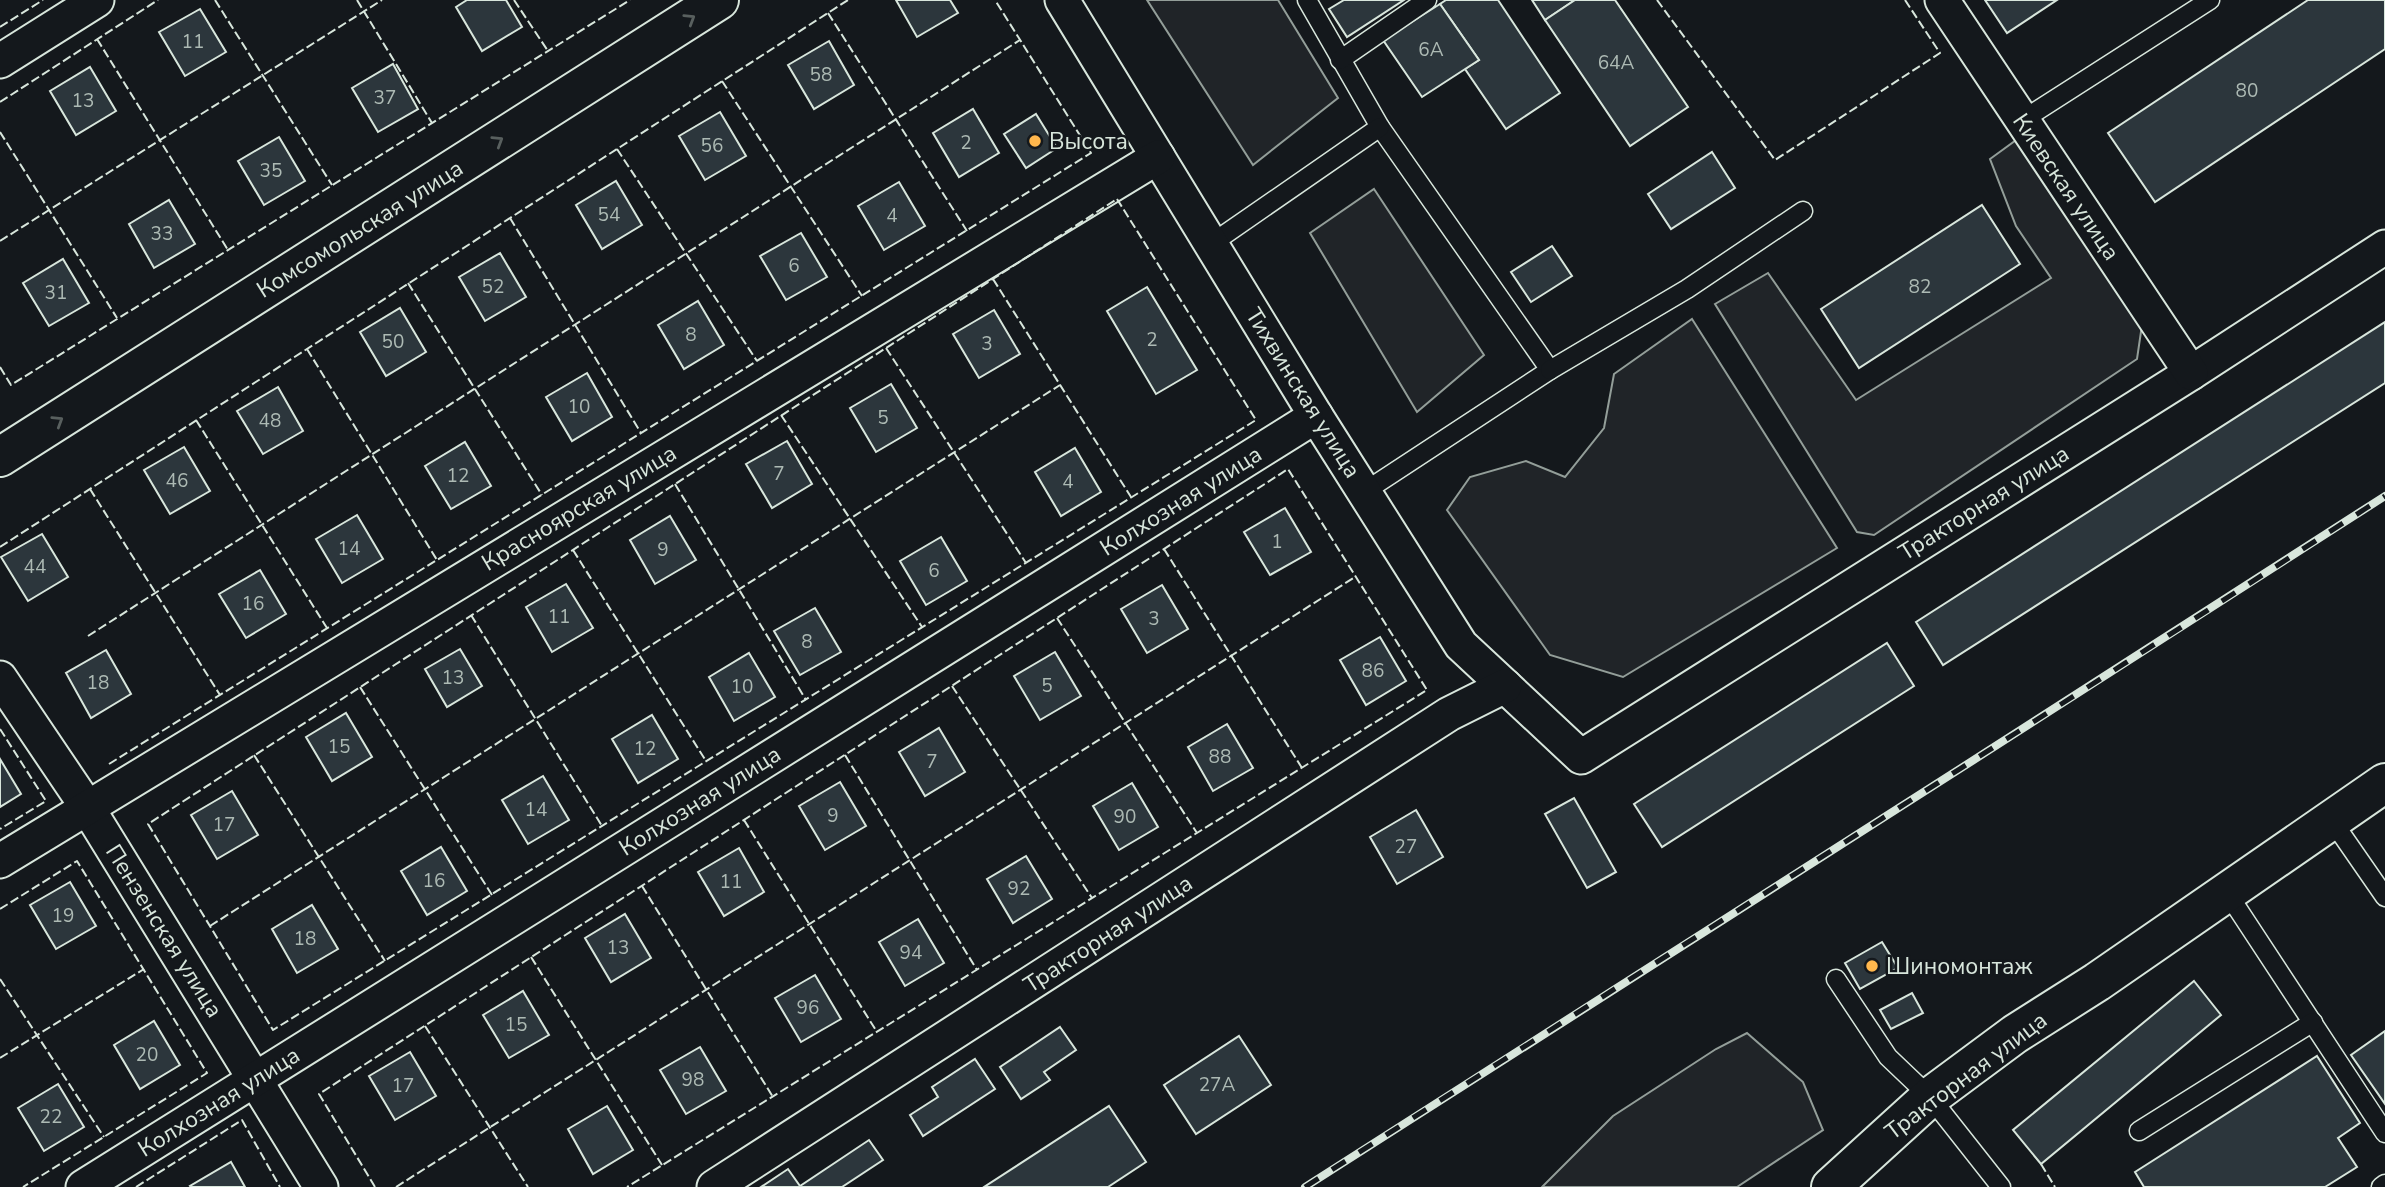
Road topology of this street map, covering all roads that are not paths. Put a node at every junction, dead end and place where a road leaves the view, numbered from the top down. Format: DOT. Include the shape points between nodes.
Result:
graph roads {
  1 [pos="97,0"];
  2 [pos="719,0"];
  3 [pos="1062,0"];
  4 [pos="1307,0"];
  5 [pos="1427,0"];
  6 [pos="1941,0"];
  7 [pos="2210,0"];
  8 [pos="1340,60"];
  9 [pos="0,61"];
  10 [pos="2021,121"];
  11 [pos="1380,127"];
  12 [pos="1158,157"];
  13 [pos="1802,211"];
  14 [pos="1211,244"];
  15 [pos="2385,247"];
  16 [pos="1550,370"];
  17 [pos="2191,373"];
  18 [pos="1317,416"];
  19 [pos="0,457"];
  20 [pos="1364,492"];
  21 [pos="0,678"];
  22 [pos="1505,686"];
  23 [pos="1581,757"];
  24 [pos="2385,783"];
  25 [pos="87,807"];
  26 [pos="2331,819"];
  27 [pos="0,861"];
  28 [pos="2226,891"];
  29 [pos="2385,897"];
  30 [pos="1836,979"];
  31 [pos="2313,1022"];
  32 [pos="255,1079"];
  33 [pos="1930,1097"];
  34 [pos="2139,1131"];
  35 [pos="2385,1133"];
  36 [pos="83,1187"];
  37 [pos="321,1187"];
  38 [pos="714,1187"];
  39 [pos="1831,1187"];
  40 [pos="2001,1187"];
  1 -- 9 [label="street"];
  19 -- 2 [label="main road, Комсомольская улица, one-way"];
  3 -- 12 [label="street, Тихвинская улица"];
  4 -- 8 [label="lane"];
  5 -- 8 [label="lane"];
  6 -- 10 [label="street, Киевская улица"];
  7 -- 10 [label="lane"];
  8 -- 11 [label="lane"];
  10 -- 17 [label="street, Киевская улица"];
  11 -- 14 [label="lane"];
  11 -- 16 [label="lane"];
  12 -- 14 [label="street, Тихвинская улица"];
  12 -- 25 [label="street, Красноярская улица"];
  13 -- 16 [label="lane" via="1687,289"];
  14 -- 18 [label="street, Тихвинская улица"];
  15 -- 17 [label="street, Тракторная улица"];
  16 -- 20 [label="lane"];
  17 -- 23 [label="street, Тракторная улица"];
  18 -- 20 [label="street, Тихвинская улица"];
  18 -- 32 [label="street, Колхозная улица"];
  20 -- 22 [label="street, Тихвинская улица" via="1461,645"];
  21 -- 25 [label="street, Пензенская улица"];
  22 -- 23 [label="street, Тихвинская улица"];
  22 -- 38 [label="street, Тракторная улица" via="1449,715"];
  24 -- 26 [label="main road, Тракторная улица"];
  25 -- 27 [label="street, Красноярская улица"];
  25 -- 32 [label="street, Пензенская улица"];
  26 -- 28 [label="main road, Тракторная улица"];
  26 -- 29 [label="lane"];
  28 -- 31 [label="lane"];
  28 -- 33 [label="main road, Тракторная улица"];
  30 -- 33 [label="lane" via="1888,1056"];
  31 -- 34 [label="lane"];
  31 -- 35 [label="lane"];
  32 -- 36 [label="street, Колхозная улица"];
  32 -- 37 [label="street, Пензенская улица"];
  33 -- 39 [label="main road, Тракторная улица"];
  33 -- 40 [label="lane"];
}
